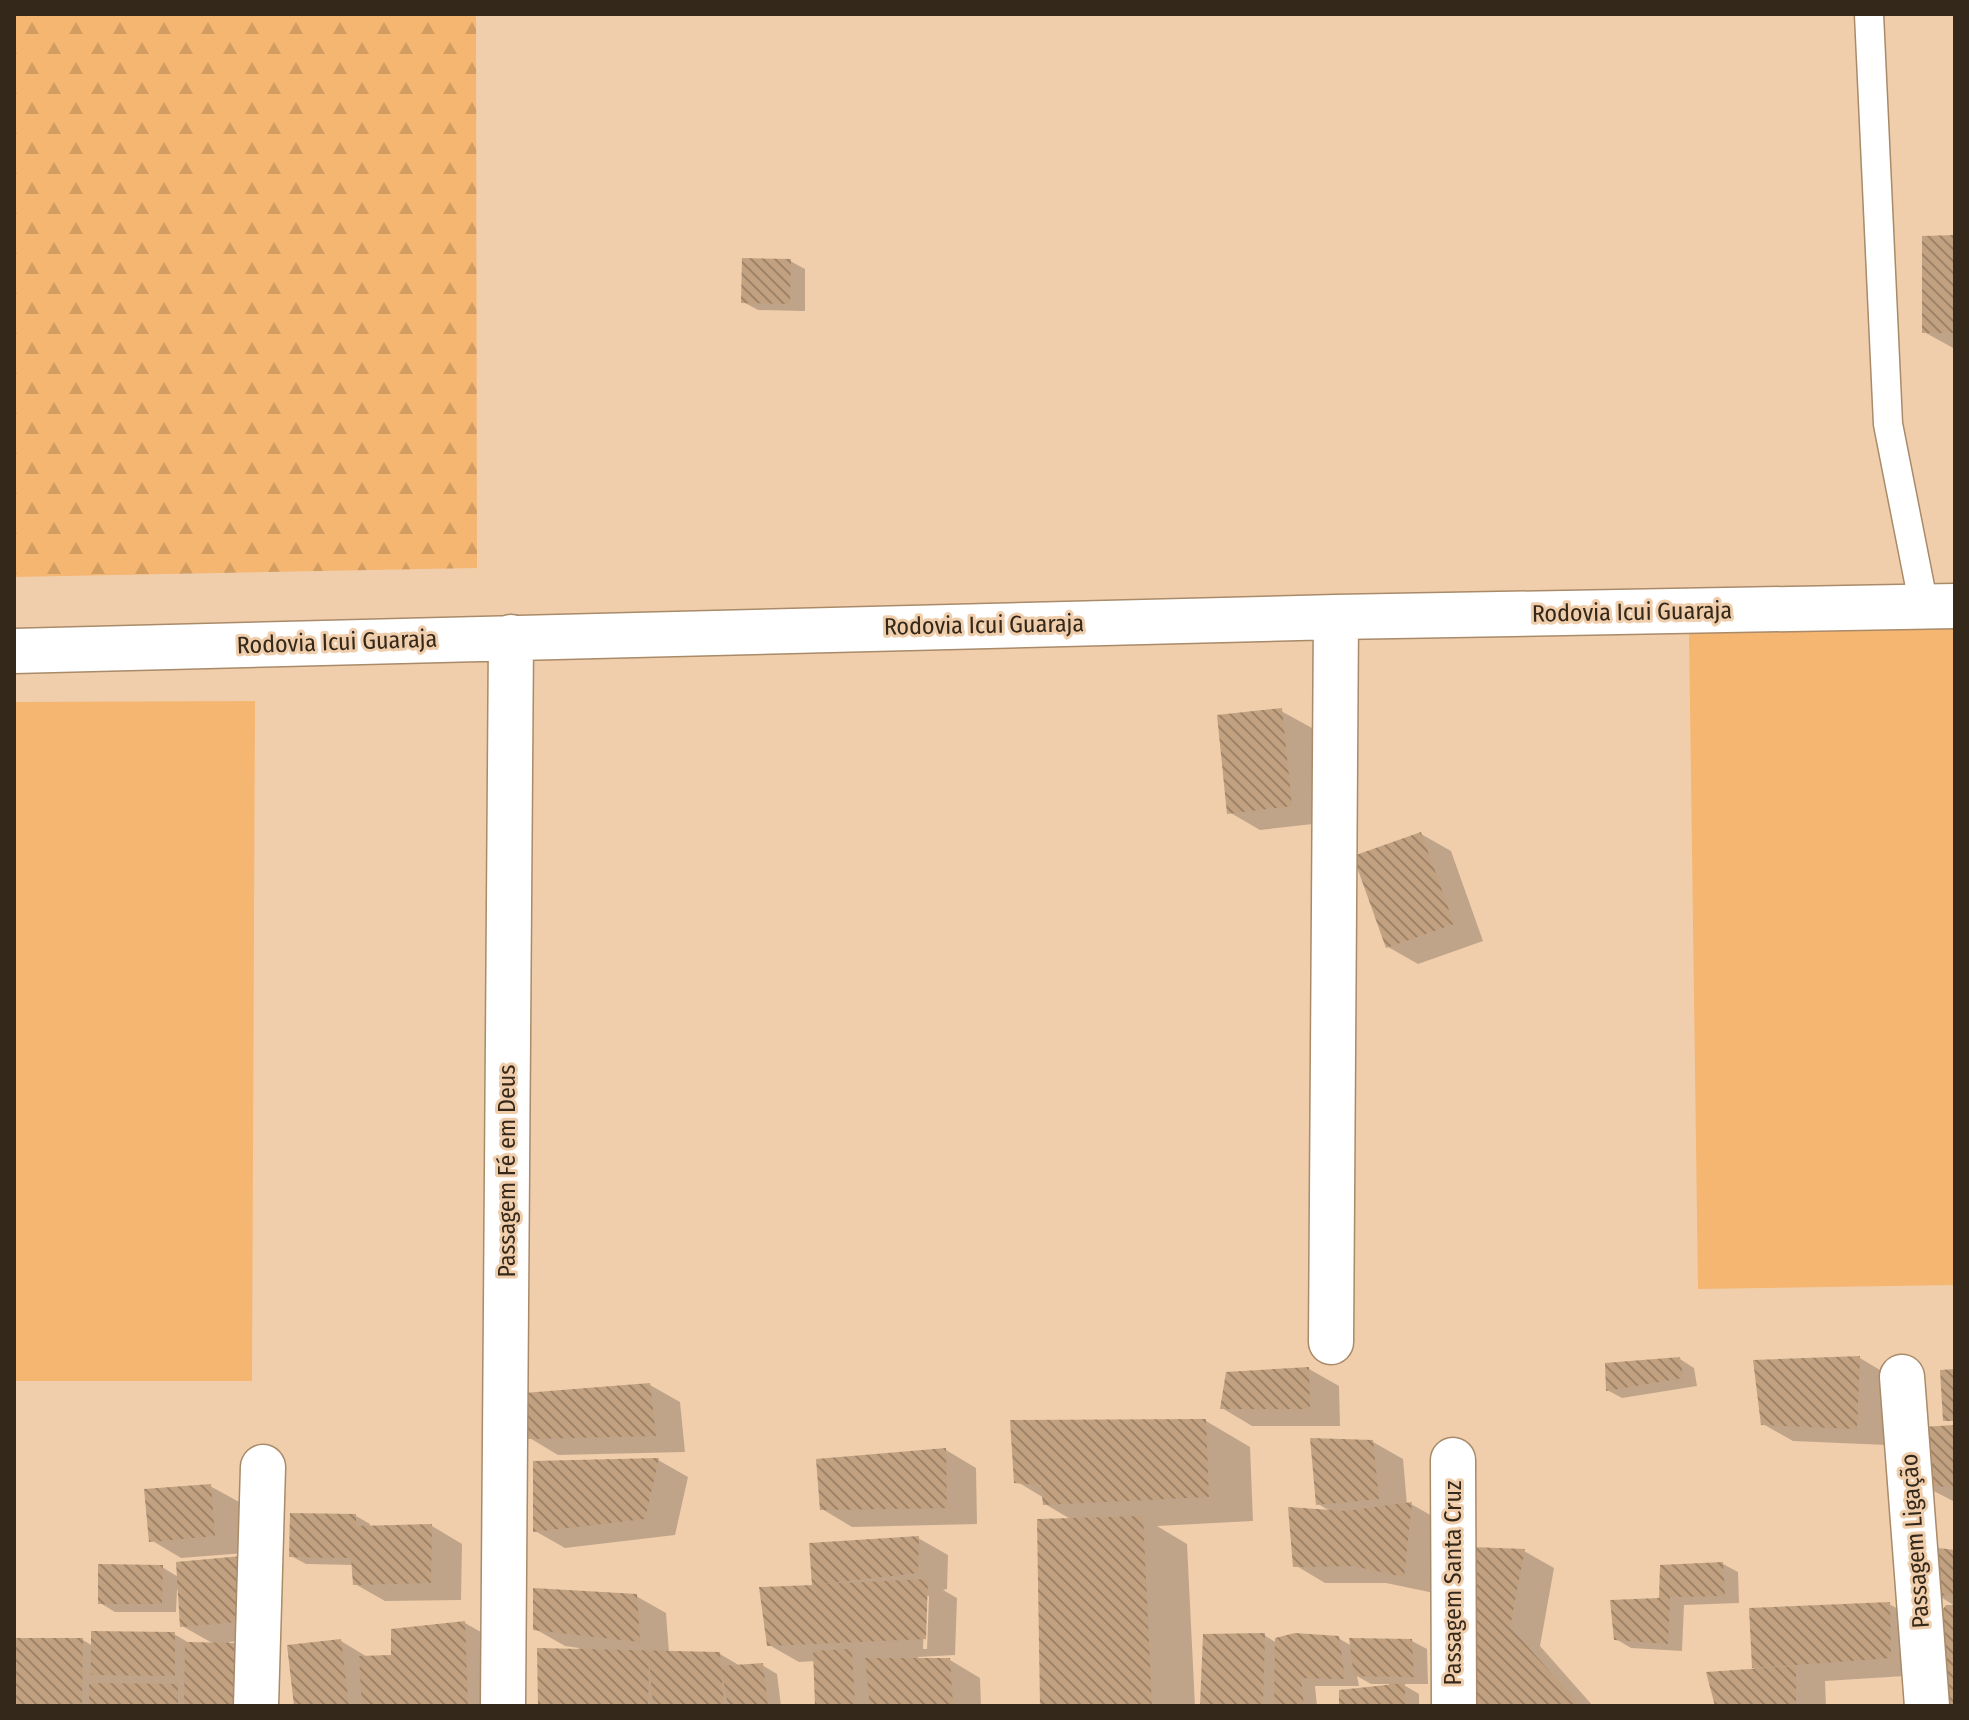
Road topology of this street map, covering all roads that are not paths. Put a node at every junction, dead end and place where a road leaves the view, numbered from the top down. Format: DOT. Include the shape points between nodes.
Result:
graph roads {
  1 [pos="1869,14"];
  2 [pos="1940,606"];
  3 [pos="1336,617"];
  4 [pos="511,637"];
  5 [pos="14,651"];
  6 [pos="1331,1342"];
  7 [pos="1902,1377"];
  8 [pos="1453,1460"];
  9 [pos="263,1467"];
  10 [pos="256,1706"];
  11 [pos="503,1706"];
  12 [pos="1454,1706"];
  13 [pos="1927,1706"];
  1 -- 2 [label="lane" via="1888,424"];
  2 -- 3 [label="street, Rodovia Icui Guaraja"];
  3 -- 4 [label="street, Rodovia Icui Guaraja"];
  3 -- 6 [label="street"];
  4 -- 5 [label="street, Rodovia Icui Guaraja"];
  4 -- 11 [label="street, Passagem Fé em Deus"];
  7 -- 13 [label="street, Passagem Ligação"];
  8 -- 12 [label="street, Passagem Santa Cruz"];
  9 -- 10 [label="street"];
}
